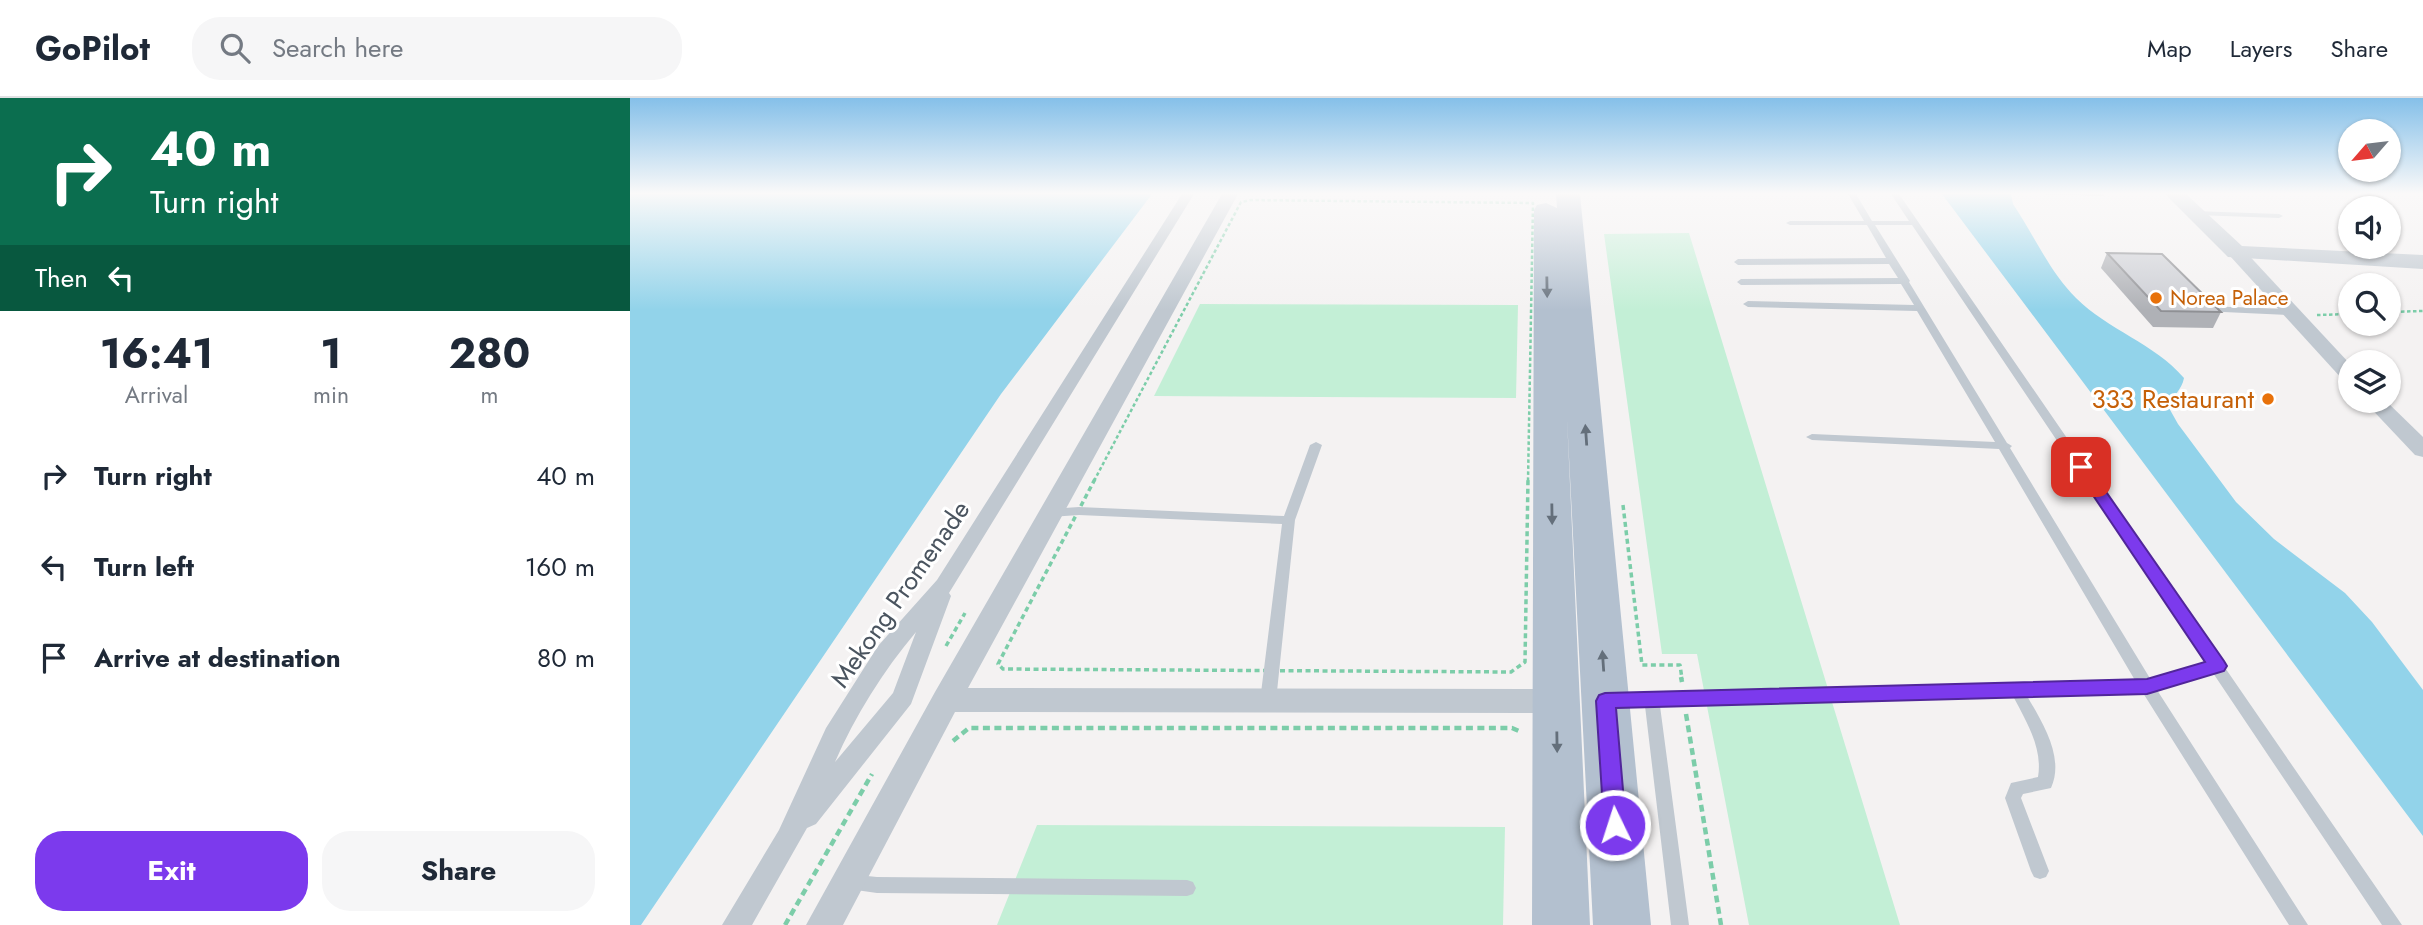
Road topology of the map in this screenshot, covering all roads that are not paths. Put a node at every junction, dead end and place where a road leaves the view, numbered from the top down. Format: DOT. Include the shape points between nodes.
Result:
graph roads {
  1 [pos="1164,233"];
  2 [pos="1218,233"];
  3 [pos="1546,233"];
  4 [pos="1571,233"];
  5 [pos="1876,233"];
  6 [pos="1922,233"];
  7 [pos="2217,233"];
  8 [pos="2236,252"];
  9 [pos="1893,261"];
  10 [pos="1738,262"];
  11 [pos="2423,262"];
  12 [pos="1906,281"];
  13 [pos="1741,282"];
  14 [pos="1748,304"];
  15 [pos="1922,308"];
  16 [pos="2203,309"];
  17 [pos="2288,312"];
  18 [pos="2338,364"];
  19 [pos="2389,413"];
  20 [pos="2413,432"];
  21 [pos="1812,437"];
  22 [pos="1317,445"];
  23 [pos="2006,446"];
  24 [pos="2423,450"];
  25 [pos="1049,513"];
  26 [pos="1289,520"];
  27 [pos="944,585"];
  28 [pos="2217,666"];
  29 [pos="2147,687"];
  30 [pos="2016,690"];
  31 [pos="946,700"];
  32 [pos="1268,701"];
  33 [pos="1556,701"];
  34 [pos="1605,701"];
  35 [pos="1652,701"];
  36 [pos="789,838"];
  37 [pos="2040,870"];
  38 [pos="848,882"];
  39 [pos="1187,888"];
  40 [pos="736,925"];
  41 [pos="824,925"];
  42 [pos="1561,925"];
  43 [pos="1622,925"];
  44 [pos="1679,925"];
  45 [pos="2299,925"];
  46 [pos="2393,925"];
  1 -- 27 [label="street, Mekong Promenade"];
  2 -- 25 [label="street"];
  3 -- 33 [label="main road, one-way"];
  34 -- 4 [label="main road, one-way"];
  5 -- 9 [label="lane"];
  6 -- 28 [label="lane"];
  7 -- 8 [label="street"];
  8 -- 11 [label="street"];
  8 -- 17 [label="street"];
  9 -- 10 [label="lane"];
  9 -- 12 [label="lane"];
  12 -- 13 [label="lane"];
  12 -- 15 [label="lane"];
  14 -- 15 [label="lane"];
  15 -- 23 [label="lane"];
  16 -- 17 [label="lane"];
  17 -- 18 [label="street"];
  19 -- 20 [label="street"];
  20 -- 24 [label="street"];
  21 -- 23 [label="lane"];
  22 -- 26 [label="lane"];
  23 -- 29 [label="lane"];
  25 -- 26 [label="lane"];
  25 -- 31 [label="street"];
  26 -- 32 [label="lane"];
  27 -- 36 [label="street, Mekong Promenade" via="886,652 842,723"];
  27 -- 36 [label="street" via="902,697"];
  28 -- 29 [label="lane"];
  28 -- 46 [label="lane"];
  29 -- 30 [label="lane"];
  29 -- 45 [label="lane"];
  30 -- 35 [label="lane"];
  30 -- 37 [label="lane" via="2045,743 2045,783 2017,788 2013,798"];
  31 -- 32 [label="street"];
  31 -- 38 [label="street"];
  32 -- 33 [label="street"];
  33 -- 42 [label="main road, one-way"];
  34 -- 35 [label="lane"];
  34 -- 43 [label="main road"];
  35 -- 44 [label="lane"];
  36 -- 40 [label="street, Mekong Promenade"];
  38 -- 39 [label="lane"];
  38 -- 41 [label="street"];
}
